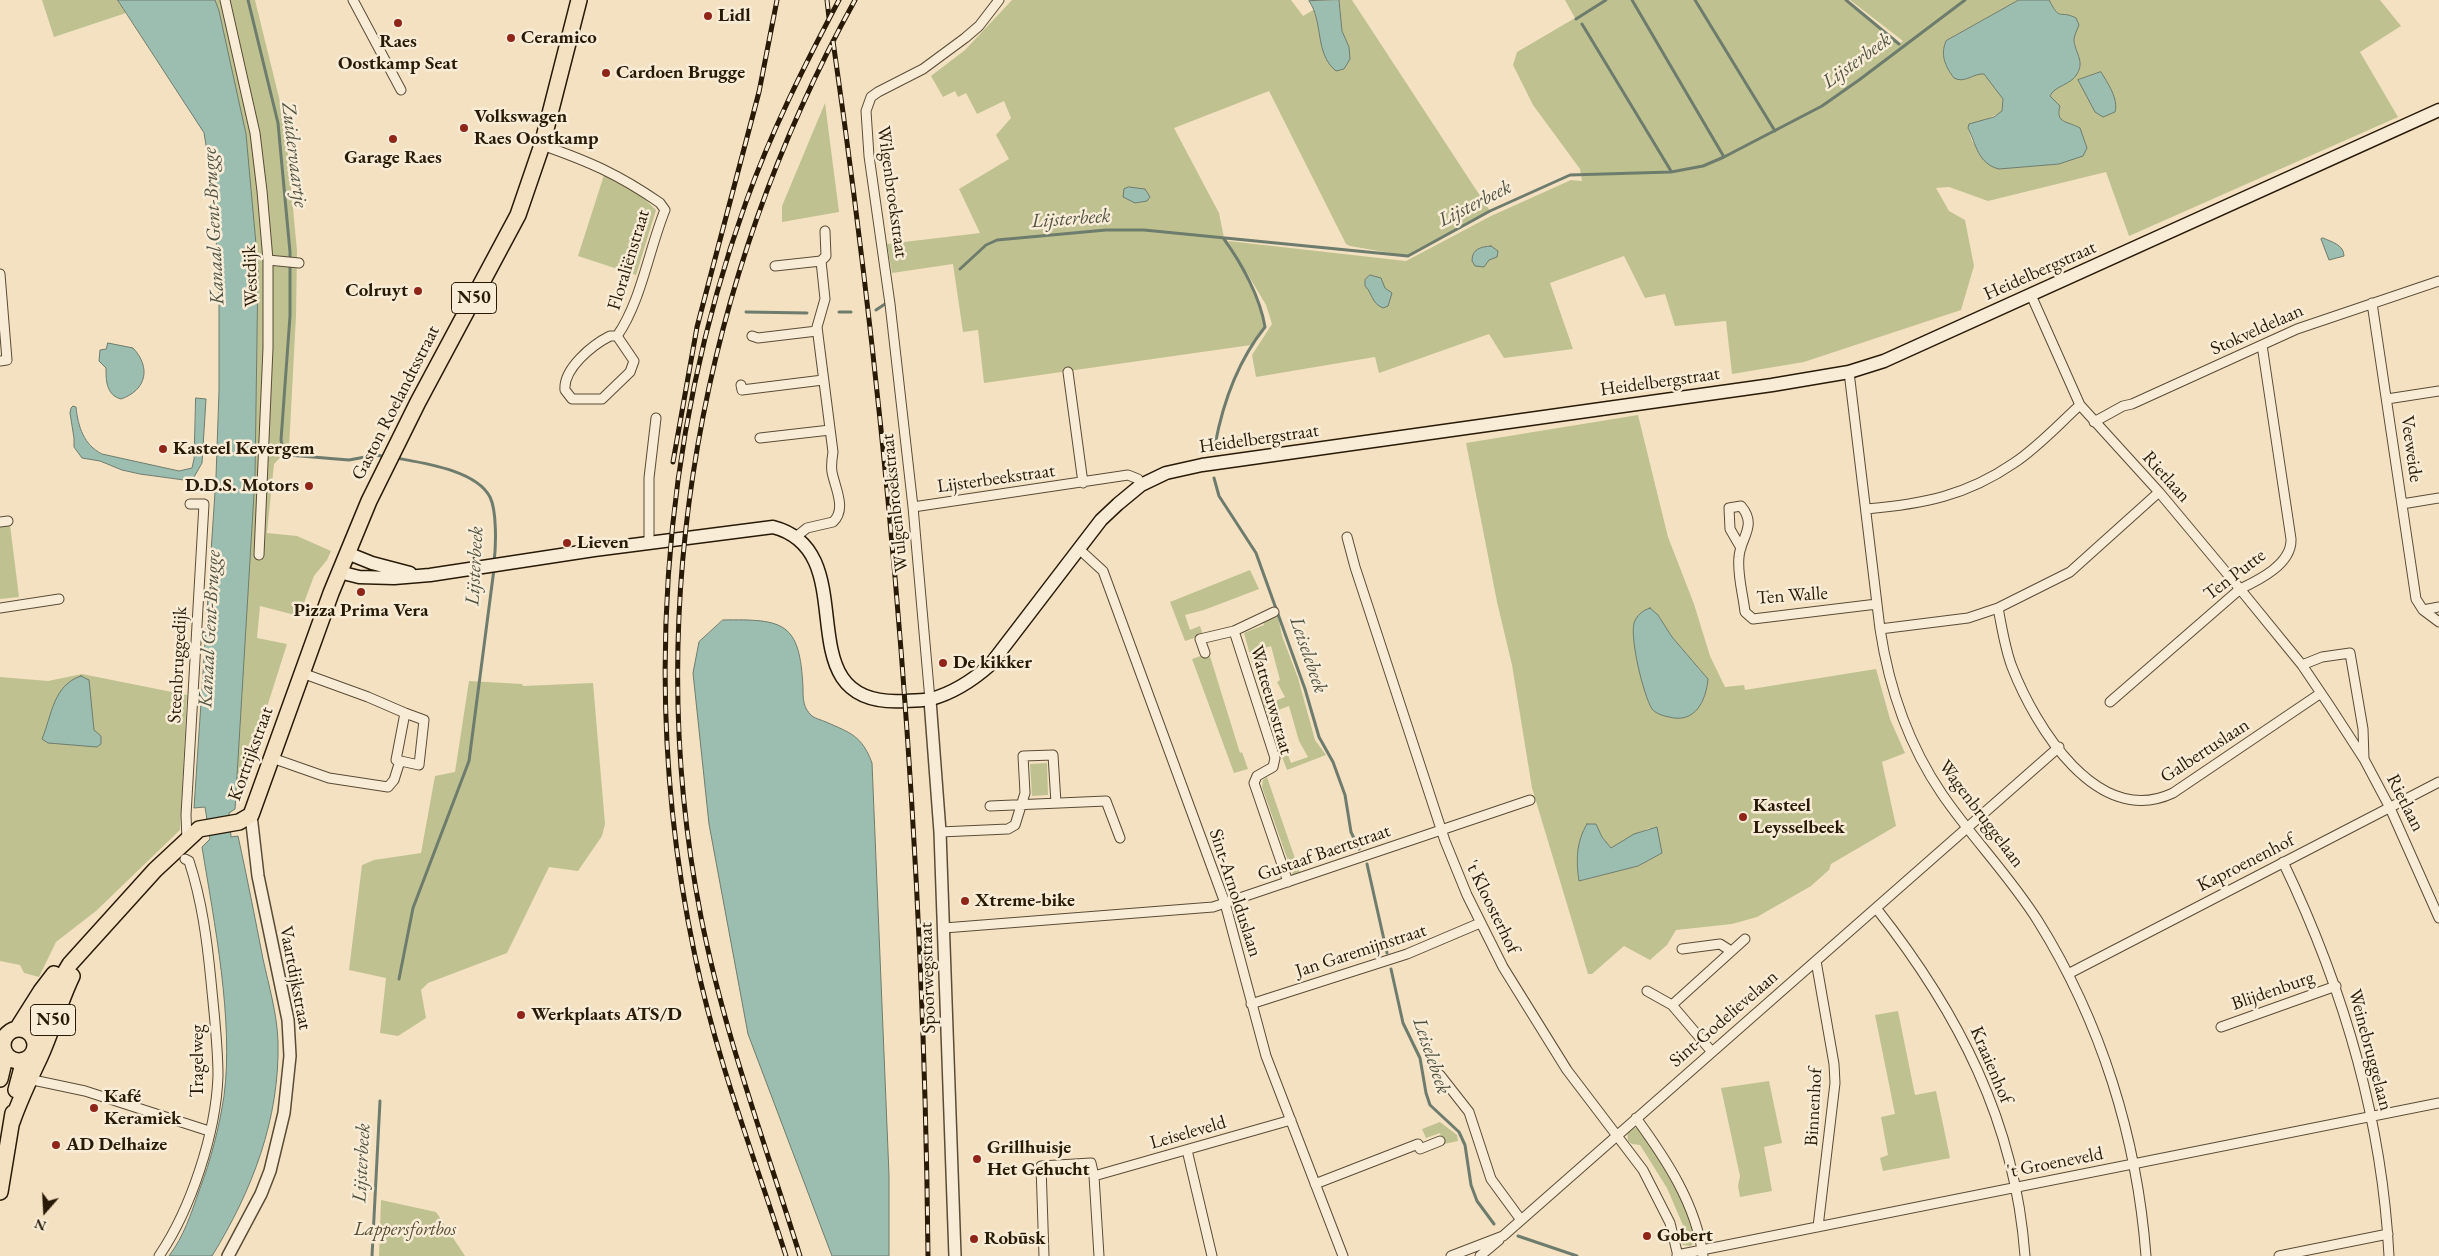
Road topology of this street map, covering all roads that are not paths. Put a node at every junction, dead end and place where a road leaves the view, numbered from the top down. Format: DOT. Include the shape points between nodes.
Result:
graph roads {
  1 [pos="226,0"];
  2 [pos="353,0"];
  3 [pos="579,0"];
  4 [pos="999,0"];
  5 [pos="401,90"];
  6 [pos="2439,110"];
  7 [pos="542,146"];
  8 [pos="825,231"];
  9 [pos="268,260"];
  10 [pos="821,261"];
  11 [pos="298,263"];
  12 [pos="776,266"];
  13 [pos="0,274"];
  14 [pos="2439,281"];
  15 [pos="2032,295"];
  16 [pos="2372,303"];
  17 [pos="890,304"];
  18 [pos="817,331"];
  19 [pos="617,336"];
  20 [pos="752,336"];
  21 [pos="2262,345"];
  22 [pos="0,361"];
  23 [pos="1068,372"];
  24 [pos="1849,372"];
  25 [pos="823,380"];
  26 [pos="741,385"];
  27 [pos="2439,391"];
  28 [pos="2387,399"];
  29 [pos="2080,405"];
  30 [pos="656,418"];
  31 [pos="2094,422"];
  32 [pos="830,430"];
  33 [pos="760,438"];
  34 [pos="1083,483"];
  35 [pos="1141,486"];
  36 [pos="2159,492"];
  37 [pos="2439,498"];
  38 [pos="190,504"];
  39 [pos="2402,504"];
  40 [pos="913,507"];
  41 [pos="1866,509"];
  42 [pos="797,536"];
  43 [pos="1347,537"];
  44 [pos="649,543"];
  45 [pos="1741,548"];
  46 [pos="1079,549"];
  47 [pos="347,553"];
  48 [pos="259,556"];
  49 [pos="339,572"];
  50 [pos="430,575"];
  51 [pos="2240,589"];
  52 [pos="60,599"];
  53 [pos="1877,604"];
  54 [pos="2439,607"];
  55 [pos="0,608"];
  56 [pos="1998,608"];
  57 [pos="2423,610"];
  58 [pos="1274,612"];
  59 [pos="2439,622"];
  60 [pos="1880,629"];
  61 [pos="1234,631"];
  62 [pos="1205,653"];
  63 [pos="2302,665"];
  64 [pos="299,679"];
  65 [pos="2321,693"];
  66 [pos="930,700"];
  67 [pos="2110,702"];
  68 [pos="405,713"];
  69 [pos="2059,747"];
  70 [pos="272,758"];
  71 [pos="2364,759"];
  72 [pos="400,761"];
  73 [pos="2439,782"];
  74 [pos="1530,800"];
  75 [pos="1056,803"];
  76 [pos="1021,804"];
  77 [pos="990,806"];
  78 [pos="2390,808"];
  79 [pos="251,815"];
  80 [pos="1968,827"];
  81 [pos="1442,830"];
  82 [pos="940,832"];
  83 [pos="1120,838"];
  84 [pos="188,840"];
  85 [pos="186,859"];
  86 [pos="2283,862"];
  87 [pos="1288,882"];
  88 [pos="1225,903"];
  89 [pos="1876,908"];
  90 [pos="2439,918"];
  91 [pos="1480,923"];
  92 [pos="105,925"];
  93 [pos="944,928"];
  94 [pos="1745,939"];
  95 [pos="1682,949"];
  96 [pos="1731,951"];
  97 [pos="1816,961"];
  98 [pos="2068,974"];
  99 [pos="2336,986"];
  100 [pos="1647,991"];
  101 [pos="1251,1004"];
  102 [pos="1672,1005"];
  103 [pos="2221,1027"];
  104 [pos="17,1029"];
  105 [pos="2,1037"];
  106 [pos="33,1038"];
  107 [pos="1712,1052"];
  108 [pos="6,1054"];
  109 [pos="24,1060"];
  110 [pos="1440,1075"];
  111 [pos="0,1079"];
  112 [pos="33,1080"];
  113 [pos="2439,1103"];
  114 [pos="2372,1117"];
  115 [pos="1636,1118"];
  116 [pos="1291,1120"];
  117 [pos="12,1122"];
  118 [pos="209,1131"];
  119 [pos="1618,1134"];
  120 [pos="1440,1140"];
  121 [pos="1187,1150"];
  122 [pos="2134,1164"];
  123 [pos="1094,1176"];
  124 [pos="1316,1184"];
  125 [pos="2016,1188"];
  126 [pos="0,1192"];
  127 [pos="1521,1220"];
  128 [pos="1818,1227"];
  129 [pos="2388,1234"];
  130 [pos="1503,1236"];
  131 [pos="1702,1253"];
  132 [pos="159,1256"];
  133 [pos="228,1256"];
  134 [pos="955,1256"];
  135 [pos="1044,1256"];
  136 [pos="1099,1256"];
  137 [pos="1212,1256"];
  138 [pos="1343,1256"];
  139 [pos="1452,1256"];
  140 [pos="1480,1256"];
  141 [pos="1678,1256"];
  142 [pos="2025,1256"];
  143 [pos="2146,1256"];
  144 [pos="2279,1256"];
  145 [pos="2389,1256"];
  1 -- 9 [label="street, Westdijk" via="255,133"];
  2 -- 5 [label="street"];
  3 -- 7 [label="main road, Gaston Roelandtsstraat / N50"];
  4 -- 17 [label="street, Wilgenbroekstraat" via="978,26 954,47 923,69 878,92 868,103 865,121"];
  6 -- 15 [label="main road, Heidelbergstraat"];
  7 -- 19 [label="street, Floraliënstraat" via="584,159 616,174 665,210 631,313"];
  7 -- 47 [label="main road, Gaston Roelandtsstraat / N50" via="518,215 385,467"];
  8 -- 10 [label="street" via="826,256"];
  9 -- 11 [label="street"];
  9 -- 48 [label="street, Westdijk" via="268,348"];
  10 -- 12 [label="street"];
  10 -- 18 [label="street" via="825,298"];
  13 -- 22 [label="street" via="7,360"];
  14 -- 16 [label="street, Stokveldelaan"];
  15 -- 24 [label="main road, Heidelbergstraat" via="1884,361"];
  15 -- 29 [label="street, Rietlaan"];
  16 -- 21 [label="street, Stokveldelaan"];
  16 -- 28 [label="street, Veeweide"];
  17 -- 40 [label="street, Wulgenbroekstraat"];
  18 -- 20 [label="street"];
  18 -- 25 [label="street"];
  19 -- 19 [label="street, Floraliënstraat" via="634,361 630,372 602,399 572,399 565,390 568,375 600,340"];
  21 -- 31 [label="street, Stokveldelaan"];
  21 -- 51 [label="street, Ten Putte" via="2291,543 2286,557 2261,579"];
  23 -- 34 [label="street, Lijsterbeekstraat"];
  24 -- 35 [label="main road, Heidelbergstraat" via="1202,465 1166,473"];
  24 -- 41 [label="street, Wagenbruggelaan"];
  25 -- 26 [label="street" via="742,390"];
  25 -- 32 [label="street"];
  27 -- 28 [label="street, Veeweide"];
  28 -- 39 [label="street, Veeweide"];
  29 -- 31 [label="street, Rietlaan"];
  29 -- 41 [label="street" via="2015,463 1971,488 1935,500"];
  30 -- 44 [label="street" via="648,478"];
  31 -- 36 [label="street, Rietlaan"];
  32 -- 33 [label="street"];
  32 -- 42 [label="street" via="831,470 839,500 838,515 828,524 807,528"];
  34 -- 35 [label="street, Lijsterbeekstraat" via="1128,475 1138,480"];
  34 -- 40 [label="street, Lijsterbeekstraat"];
  35 -- 46 [label="main road, Heidelbergstraat" via="1101,520"];
  36 -- 51 [label="street, Rietlaan"];
  36 -- 56 [label="street" via="2070,572"];
  37 -- 39 [label="street, Veeweide"];
  38 -- 84 [label="street, Steenbruggedijk" via="204,504 186,815"];
  39 -- 57 [label="street, Veeweide" via="2415,593"];
  40 -- 66 [label="street, Wulgenbroekstraat"];
  41 -- 53 [label="street, Wagenbruggelaan"];
  42 -- 44 [label="main road" via="773,527"];
  42 -- 66 [label="main road" via="821,576 830,650 844,680 877,700"];
  43 -- 81 [label="street, 't Kloosterhof"];
  44 -- 50 [label="main road"];
  45 -- 53 [label="street, Ten Walle" via="1739,560 1745,612 1753,619"];
  46 -- 66 [label="main road, Heidelbergstraat" via="990,665 963,685"];
  46 -- 88 [label="street, Sint-Arnolduslaan" via="1102,571"];
  47 -- 49 [label="main road, Gaston Roelandtsstraat / N50"];
  47 -- 50 [label="main road" via="372,563"];
  49 -- 50 [label="main road" via="360,577"];
  49 -- 64 [label="main road, Gaston Roelandtsstraat / N50"];
  51 -- 63 [label="street, Rietlaan"];
  51 -- 67 [label="street, Ten Putte"];
  52 -- 55 [label="street"];
  53 -- 60 [label="street, Wagenbruggelaan"];
  54 -- 57 [label="street"];
  56 -- 60 [label="street" via="1968,618"];
  56 -- 69 [label="street, Galbertuslaan" via="2011,665 2023,693"];
  57 -- 59 [label="street"];
  58 -- 61 [label="street, Watteeuwstraat"];
  60 -- 80 [label="street, Wagenbruggelaan" via="1893,693 1908,733 1938,788"];
  61 -- 62 [label="street, Watteeuwstraat" via="1200,640"];
  61 -- 87 [label="street, Watteeuwstraat" via="1275,761 1273,767 1257,776 1254,784"];
  63 -- 65 [label="street, Rietlaan"];
  63 -- 71 [label="street, Rietlaan" via="2322,657 2350,653 2363,728"];
  64 -- 68 [label="street" via="368,697"];
  64 -- 70 [label="main road, Kortrijkstraat / N50"];
  65 -- 69 [label="street, Galbertuslaan" via="2183,788 2157,799 2127,800 2102,790 2084,776"];
  65 -- 71 [label="street, Rietlaan"];
  66 -- 82 [label="street, Spoorwegstraat"];
  68 -- 72 [label="street" via="396,760"];
  68 -- 72 [label="street" via="424,720 420,765"];
  69 -- 80 [label="street"];
  70 -- 72 [label="street" via="329,778 388,787 394,780"];
  70 -- 79 [label="main road, Kortrijkstraat / N50"];
  71 -- 78 [label="street, Rietlaan"];
  73 -- 78 [label="street, Kaproenenhof"];
  74 -- 81 [label="street, Gustaaf Baertstraat"];
  75 -- 76 [label="street"];
  75 -- 76 [label="street" via="1053,755 1023,756 1025,793"];
  75 -- 83 [label="street" via="1106,801"];
  76 -- 77 [label="street"];
  76 -- 82 [label="street" via="1017,822 1012,828"];
  78 -- 86 [label="street, Kaproenenhof"];
  78 -- 90 [label="street, Rietlaan"];
  79 -- 84 [label="main road, Kortrijkstraat / N50" via="239,822 199,829"];
  79 -- 133 [label="street, Vaartdijkstraat" via="258,876 288,1020 290,1056 284,1113 270,1171"];
  80 -- 89 [label="street, Sint-Godelievelaan"];
  80 -- 98 [label="street, Wagenbruggelaan" via="2022,897"];
  81 -- 87 [label="street, Gustaaf Baertstraat"];
  81 -- 91 [label="street, 't Kloosterhof" via="1454,866"];
  82 -- 93 [label="street, Spoorwegstraat"];
  84 -- 92 [label="main road, N50" via="154,870"];
  85 -- 118 [label="street, Tragelweg" via="200,895 212,992 218,1078"];
  86 -- 98 [label="street, Kaproenenhof"];
  86 -- 99 [label="street, Weinebruggelaan"];
  87 -- 88 [label="street, Gustaaf Baertstraat"];
  88 -- 93 [label="street, Gustaaf Baertstraat" via="1213,907"];
  88 -- 101 [label="street, Sint-Arnolduslaan"];
  89 -- 97 [label="street, Sint-Godelievelaan"];
  89 -- 125 [label="street, Kraaienhof" via="1927,975 1963,1038 1997,1120"];
  91 -- 101 [label="street, Jan Garemijnstraat" via="1407,954"];
  91 -- 119 [label="street, 't Kloosterhof" via="1503,967 1567,1070"];
  92 -- 104 [label="main road, N50" via="83,938 41,990"];
  92 -- 106 [label="main road, N50" via="70,964 37,1019"];
  92 -- 117 [label="main road, N50" via="75,970"];
  93 -- 134 [label="street, Spoorwegstraat"];
  94 -- 96 [label="street"];
  95 -- 96 [label="street" via="1720,944"];
  96 -- 102 [label="street"];
  97 -- 107 [label="street, Sint-Godelievelaan"];
  97 -- 128 [label="street, Binnenhof" via="1835,1083"];
  98 -- 122 [label="street, Wagenbruggelaan" via="2108,1069"];
  99 -- 103 [label="street, Blijdenburg"];
  99 -- 114 [label="street, Weinebruggelaan" via="2356,1049"];
  100 -- 102 [label="street"];
  101 -- 116 [label="street, Sint-Arnolduslaan" via="1266,1056"];
  102 -- 107 [label="street"];
  104 -- 105 [label="main road, N50"];
  104 -- 106 [label="main road, N50"];
  105 -- 108 [label="main road, N50"];
  106 -- 109 [label="main road, N50" via="33,1051"];
  107 -- 115 [label="street, Sint-Godelievelaan"];
  108 -- 109 [label="main road, N50" via="17,1061"];
  108 -- 111 [label="main road, N50"];
  109 -- 117 [label="main road, N50"];
  110 -- 127 [label="street" via="1469,1112 1489,1176"];
  112 -- 118 [label="street" via="85,1091"];
  113 -- 114 [label="street, 't Groeneveld"];
  114 -- 122 [label="street, 't Groeneveld"];
  114 -- 129 [label="street, Weinebruggelaan"];
  115 -- 119 [label="street, Sint-Godelievelaan"];
  115 -- 131 [label="street" via="1676,1177 1690,1208"];
  116 -- 121 [label="street, Leiseleveld"];
  116 -- 124 [label="street, Sint-Arnolduslaan"];
  117 -- 126 [label="main road, N50"];
  118 -- 132 [label="street, Tragelweg" via="188,1205"];
  119 -- 127 [label="street, Sint-Godelievelaan"];
  119 -- 141 [label="street, 't Kloosterhof" via="1658,1196 1670,1223"];
  120 -- 124 [label="street" via="1420,1149 1418,1144"];
  121 -- 123 [label="street, Leiseleveld"];
  121 -- 137 [label="street"];
  122 -- 125 [label="street, 't Groeneveld"];
  122 -- 143 [label="street, Wagenbruggelaan"];
  123 -- 135 [label="street" via="1091,1163 1041,1166"];
  123 -- 136 [label="street"];
  124 -- 138 [label="street, Sint-Arnolduslaan"];
  125 -- 128 [label="street, 't Groeneveld"];
  125 -- 142 [label="street, Kraaienhof"];
  127 -- 130 [label="street, Sint-Godelievelaan"];
  128 -- 131 [label="street, 't Groeneveld"];
  129 -- 144 [label="street"];
  129 -- 145 [label="street, Weinebruggelaan"];
  130 -- 139 [label="street, Sint-Godelievelaan"];
  130 -- 140 [label="street, Sint-Godelievelaan"];
  131 -- 141 [label="street, 't Groeneveld"];
}
